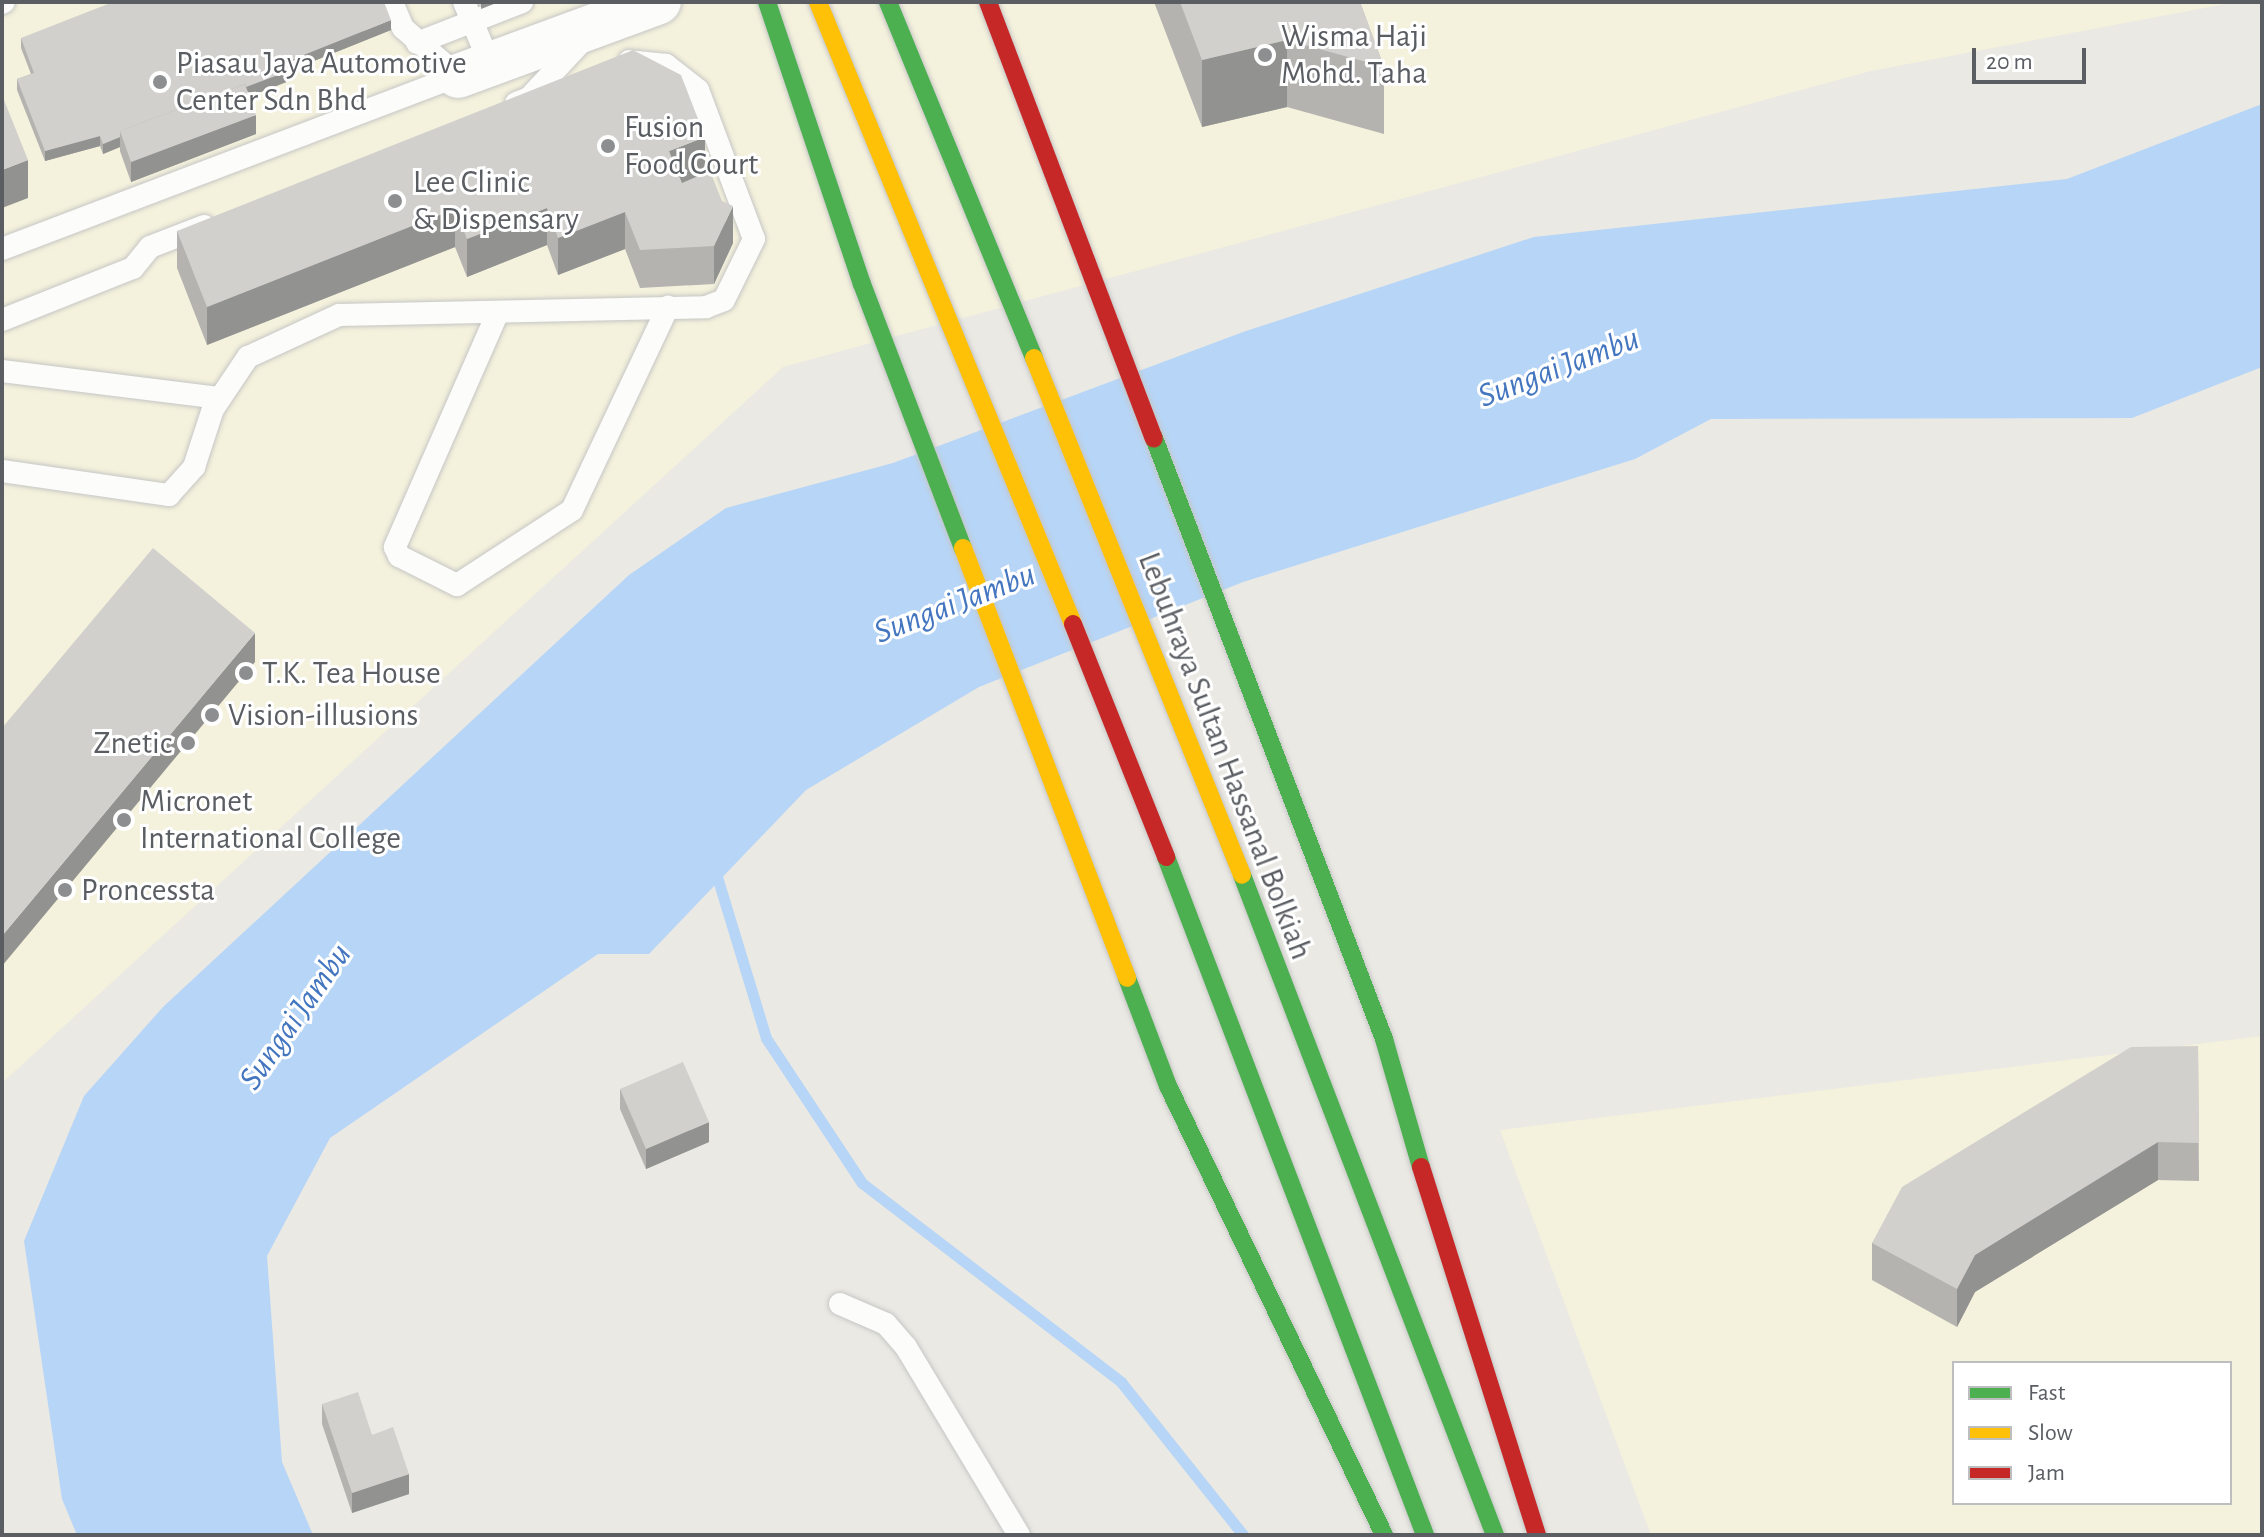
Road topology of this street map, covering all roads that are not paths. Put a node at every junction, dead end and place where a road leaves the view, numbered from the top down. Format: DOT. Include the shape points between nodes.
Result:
graph roads {
  1 [pos="392,2"];
  2 [pos="522,2"];
  3 [pos="659,2"];
  4 [pos="767,2"];
  5 [pos="818,2"];
  6 [pos="888,2"];
  7 [pos="988,2"];
  8 [pos="468,12"];
  9 [pos="597,24"];
  10 [pos="417,43"];
  11 [pos="603,69"];
  12 [pos="474,70"];
  13 [pos="573,81"];
  14 [pos="529,98"];
  15 [pos="500,109"];
  16 [pos="223,218"];
  17 [pos="2,249"];
  18 [pos="668,307"];
  19 [pos="498,312"];
  20 [pos="2,320"];
  21 [pos="2,371"];
  22 [pos="220,398"];
  23 [pos="2,471"];
  24 [pos="840,1304"];
  25 [pos="1019,1535"];
  26 [pos="1384,1535"];
  27 [pos="1425,1535"];
  28 [pos="1495,1535"];
  29 [pos="1537,1535"];
  1 -- 10 [label="lane" via="403,28"];
  2 -- 8 [label="lane"];
  3 -- 9 [label="street"];
  4 -- 26 [label="highway" via="862,284 1168,1086"];
  5 -- 27 [label="highway" via="1131,765"];
  6 -- 28 [label="highway, Lebuhraya Sultan Hassanal Bolkiah" via="1191,742"];
  7 -- 29 [label="highway" via="1384,1039 1463,1310"];
  8 -- 10 [label="lane"];
  8 -- 12 [label="lane"];
  9 -- 12 [label="street"];
  9 -- 14 [label="lane"];
  10 -- 12 [label="lane"];
  11 -- 18 [label="lane" via="648,61 685,77 698,90 754,239 724,300 706,307"];
  12 -- 17 [label="lane"];
  13 -- 14 [label="lane"];
  14 -- 15 [label="lane"];
  16 -- 20 [label="lane" via="150,247 133,268"];
  18 -- 19 [label="lane"];
  18 -- 19 [label="lane" via="572,510 457,585 399,556 395,547"];
  19 -- 22 [label="lane" via="339,315 248,357"];
  21 -- 22 [label="lane"];
  22 -- 23 [label="lane" via="194,467 169,495"];
  24 -- 25 [label="lane" via="886,1324 906,1347"];
}
